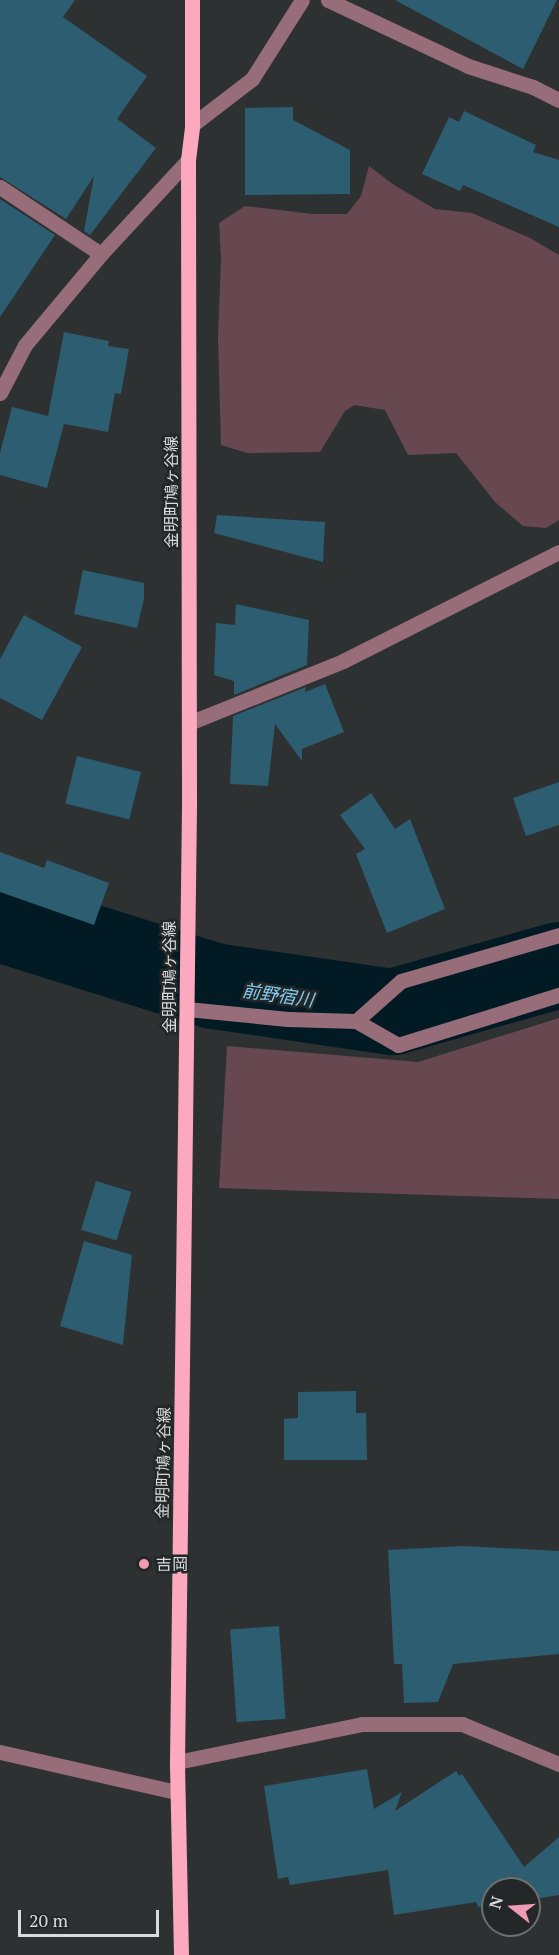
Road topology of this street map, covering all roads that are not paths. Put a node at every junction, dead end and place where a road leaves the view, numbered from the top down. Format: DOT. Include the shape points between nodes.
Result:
graph roads {
  1 [pos="192,0"];
  2 [pos="302,0"];
  3 [pos="328,0"];
  4 [pos="559,100"];
  5 [pos="192,125"];
  6 [pos="188,160"];
  7 [pos="0,188"];
  8 [pos="101,254"];
  9 [pos="0,393"];
  10 [pos="559,552"];
  11 [pos="189,723"];
  12 [pos="559,935"];
  13 [pos="559,995"];
  14 [pos="187,1007"];
  15 [pos="356,1021"];
  16 [pos="0,1752"];
  17 [pos="177,1762"];
  18 [pos="559,1764"];
  19 [pos="177,1792"];
  20 [pos="181,1955"];
  1 -- 5 [label="main road, 金明町鳩ヶ谷線"];
  2 -- 5 [label="street" via="252,79"];
  3 -- 4 [label="street" via="468,66 533,87"];
  5 -- 6 [label="main road, 金明町鳩ヶ谷線"];
  6 -- 8 [label="street"];
  6 -- 11 [label="main road, 金明町鳩ヶ谷線"];
  7 -- 8 [label="street"];
  8 -- 9 [label="street" via="25,345"];
  10 -- 11 [label="street" via="343,661"];
  11 -- 14 [label="main road, 金明町鳩ヶ谷線"];
  12 -- 15 [label="street" via="400,981"];
  13 -- 15 [label="street" via="398,1045"];
  14 -- 15 [label="street" via="288,1019"];
  14 -- 17 [label="main road, 金明町鳩ヶ谷線"];
  16 -- 19 [label="street"];
  17 -- 18 [label="street" via="362,1724 462,1724"];
  17 -- 19 [label="main road, 金明町鳩ヶ谷線"];
  19 -- 20 [label="main road, 金明町鳩ヶ谷線"];
}
